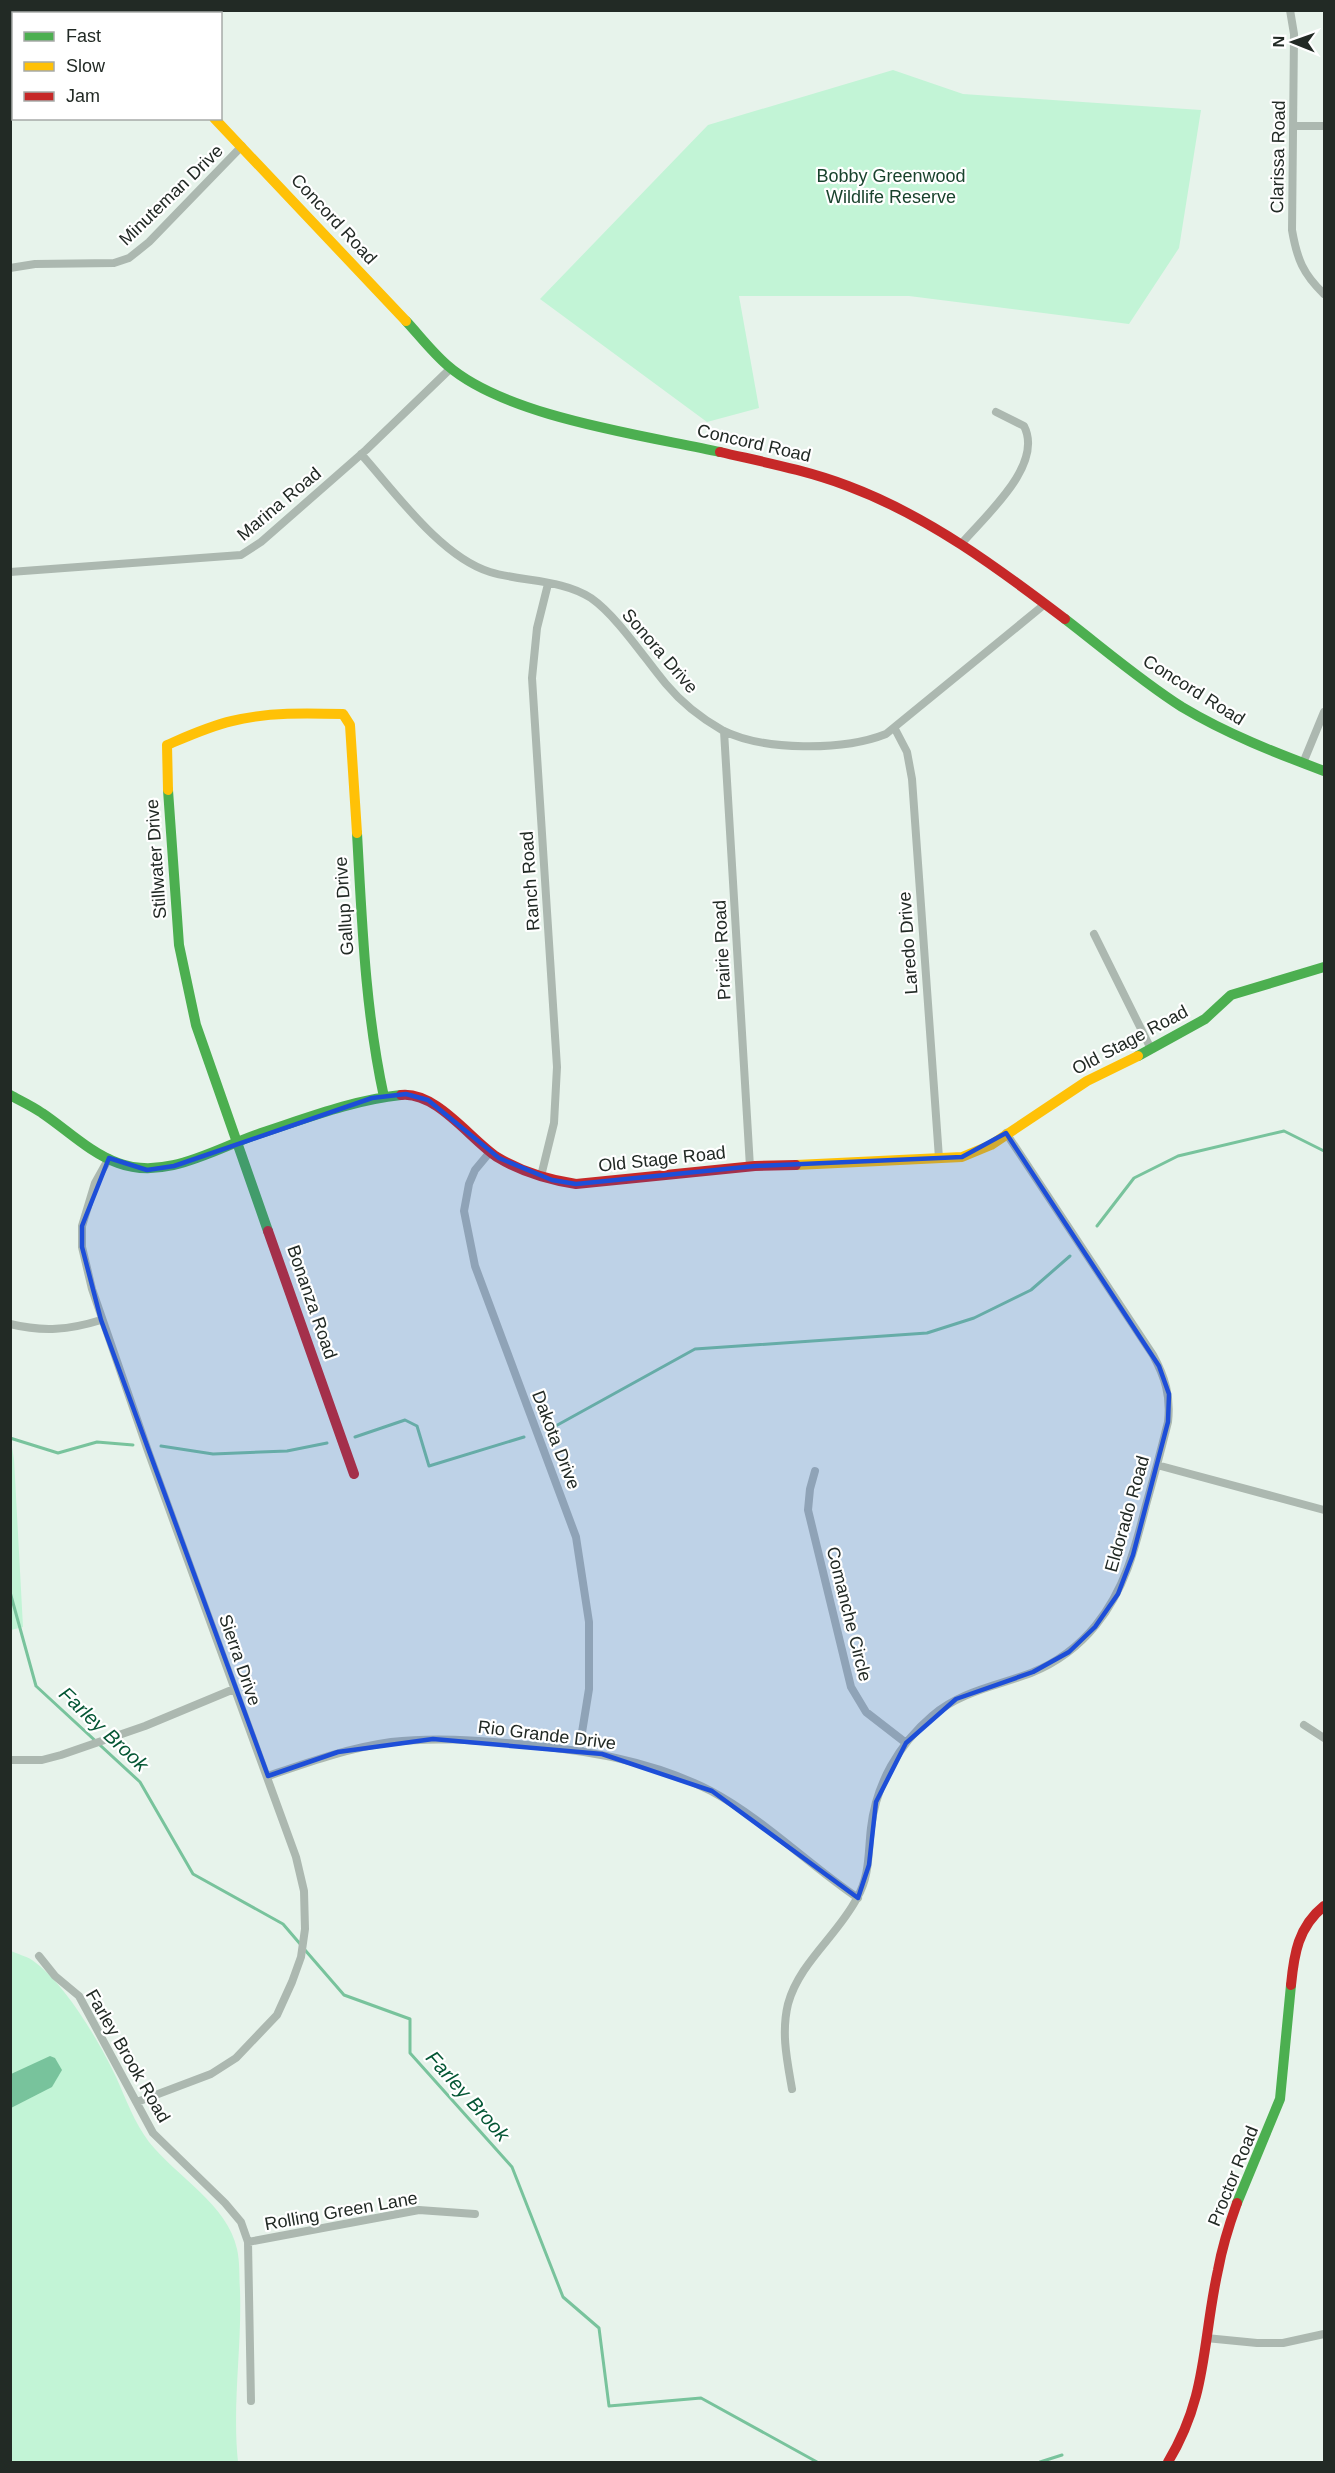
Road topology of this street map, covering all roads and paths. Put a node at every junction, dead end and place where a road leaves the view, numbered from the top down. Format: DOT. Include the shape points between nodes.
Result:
graph roads {
  1 [pos="1290,10"];
  2 [pos="216,120"];
  3 [pos="1294,126"];
  4 [pos="1324,126"];
  5 [pos="242,147"];
  6 [pos="10,268"];
  7 [pos="1324,294"];
  8 [pos="451,368"];
  9 [pos="996,412"];
  10 [pos="361,454"];
  11 [pos="962,543"];
  12 [pos="10,572"];
  13 [pos="548,584"];
  14 [pos="1045,604"];
  15 [pos="1324,712"];
  16 [pos="343,714"];
  17 [pos="895,729"];
  18 [pos="724,731"];
  19 [pos="1303,763"];
  20 [pos="1324,771"];
  21 [pos="1094,934"];
  22 [pos="1324,967"];
  23 [pos="1151,1049"];
  24 [pos="10,1095"];
  25 [pos="384,1097"];
  26 [pos="1006,1133"];
  27 [pos="237,1142"];
  28 [pos="490,1152"];
  29 [pos="109,1158"];
  30 [pos="939,1158"];
  31 [pos="750,1167"];
  32 [pos="541,1176"];
  33 [pos="100,1320"];
  34 [pos="10,1324"];
  35 [pos="1157,1465"];
  36 [pos="815,1471"];
  37 [pos="354,1474"];
  38 [pos="1324,1510"];
  39 [pos="234,1689"];
  40 [pos="1304,1725"];
  41 [pos="1324,1737"];
  42 [pos="906,1743"];
  43 [pos="579,1750"];
  44 [pos="10,1760"];
  45 [pos="268,1776"];
  46 [pos="858,1898"];
  47 [pos="1324,1905"];
  48 [pos="39,1956"];
  49 [pos="792,2089"];
  50 [pos="137,2102"];
  51 [pos="475,2214"];
  52 [pos="248,2242"];
  53 [pos="1324,2334"];
  54 [pos="1206,2338"];
  55 [pos="251,2401"];
  56 [pos="1168,2463"];
  1 -- 3 [label="street, Clarissa Road" via="1294,34"];
  2 -- 5 [label="street, Concord Road"];
  3 -- 4 [label="street"];
  3 -- 7 [label="street, Clarissa Road" via="1292,230 1296,255 1306,275"];
  5 -- 6 [label="street, Minuteman Drive" via="129,258 114,263"];
  5 -- 8 [label="street, Concord Road"];
  8 -- 10 [label="street, Marina Road"];
  8 -- 11 [label="street, Concord Road" via="496,396 529,408 844,483 924,520"];
  9 -- 11 [label="street" via="1024,426 1030,442 1027,459 1018,476"];
  10 -- 12 [label="street, Marina Road" via="241,555"];
  10 -- 13 [label="street, Sonora Drive" via="452,552 490,572"];
  11 -- 14 [label="street, Concord Road"];
  13 -- 18 [label="street, Sonora Drive" via="592,599 682,700"];
  13 -- 32 [label="street, Ranch Road" via="537,628 532,678 557,1067 554,1123"];
  14 -- 17 [label="street, Sonora Drive"];
  14 -- 19 [label="street, Concord Road" via="1173,700 1239,739"];
  15 -- 19 [label="street"];
  16 -- 25 [label="street, Gallup Drive" via="350,725 366,985"];
  16 -- 27 [label="street, Stillwater Drive" via="242,719 167,745 179,945 196,1025"];
  17 -- 18 [label="street, Sonora Drive" via="867,741 829,746 769,743"];
  17 -- 30 [label="street, Laredo Drive" via="907,752 912,779"];
  18 -- 31 [label="street, Prairie Road"];
  19 -- 20 [label="street, Concord Road"];
  21 -- 23 [label="street"];
  22 -- 23 [label="street, Old Stage Road" via="1231,995 1204,1019"];
  23 -- 26 [label="street, Old Stage Road" via="1087,1081"];
  24 -- 29 [label="street, Old Stage Road"];
  25 -- 27 [label="street, Old Stage Road" via="311,1116"];
  25 -- 28 [label="street, Old Stage Road" via="406,1094 428,1100"];
  26 -- 30 [label="street, Old Stage Road" via="991,1145 962,1157"];
  26 -- 35 [label="street, Eldorado Road" via="1148,1344 1163,1374 1169,1413"];
  27 -- 29 [label="street, Old Stage Road" via="174,1166 147,1170"];
  27 -- 37 [label="street, Bonanza Road"];
  28 -- 32 [label="street, Old Stage Road"];
  28 -- 43 [label="street, Dakota Drive" via="475,1170 464,1211 475,1266 576,1537 589,1622 589,1689"];
  29 -- 33 [label="street, Sierra Drive" via="95,1183 82,1226 82,1247"];
  30 -- 31 [label="street, Old Stage Road"];
  31 -- 32 [label="street, Old Stage Road" via="576,1184"];
  33 -- 34 [label="street" via="57,1330"];
  33 -- 39 [label="street, Sierra Drive"];
  35 -- 38 [label="street"];
  35 -- 42 [label="street, Eldorado Road" via="1124,1582 1095,1627 1068,1652 1042,1668 982,1688 949,1704"];
  36 -- 42 [label="street, Comanche Circle" via="808,1510 846,1673 866,1712"];
  39 -- 44 [label="street" via="61,1755 42,1760"];
  39 -- 45 [label="street, Sierra Drive"];
  40 -- 41 [label="street"];
  42 -- 46 [label="street, Eldorado Road" via="876,1802 868,1865"];
  43 -- 45 [label="street, Rio Grande Drive" via="472,1740 390,1742 338,1752"];
  43 -- 46 [label="street, Rio Grande Drive" via="666,1772 712,1791"];
  45 -- 50 [label="street, Sierra Drive" via="304,1891 305,1929 292,1982 277,2014 236,2058 211,2073"];
  46 -- 49 [label="street, Eldorado Road" via="800,1978 789,2001 784,2030"];
  47 -- 54 [label="street, Proctor Road" via="1300,1935 1294,1953 1280,2099 1224,2245"];
  48 -- 50 [label="street, Farley Brook Road" via="79,1996"];
  50 -- 52 [label="street, Farley Brook Road" via="153,2133 241,2222"];
  51 -- 52 [label="street, Rolling Green Lane" via="418,2210"];
  52 -- 55 [label="street, Farley Brook Road"];
  53 -- 54 [label="street" via="1283,2343"];
  54 -- 56 [label="street, Proctor Road" via="1192,2416"];
}
